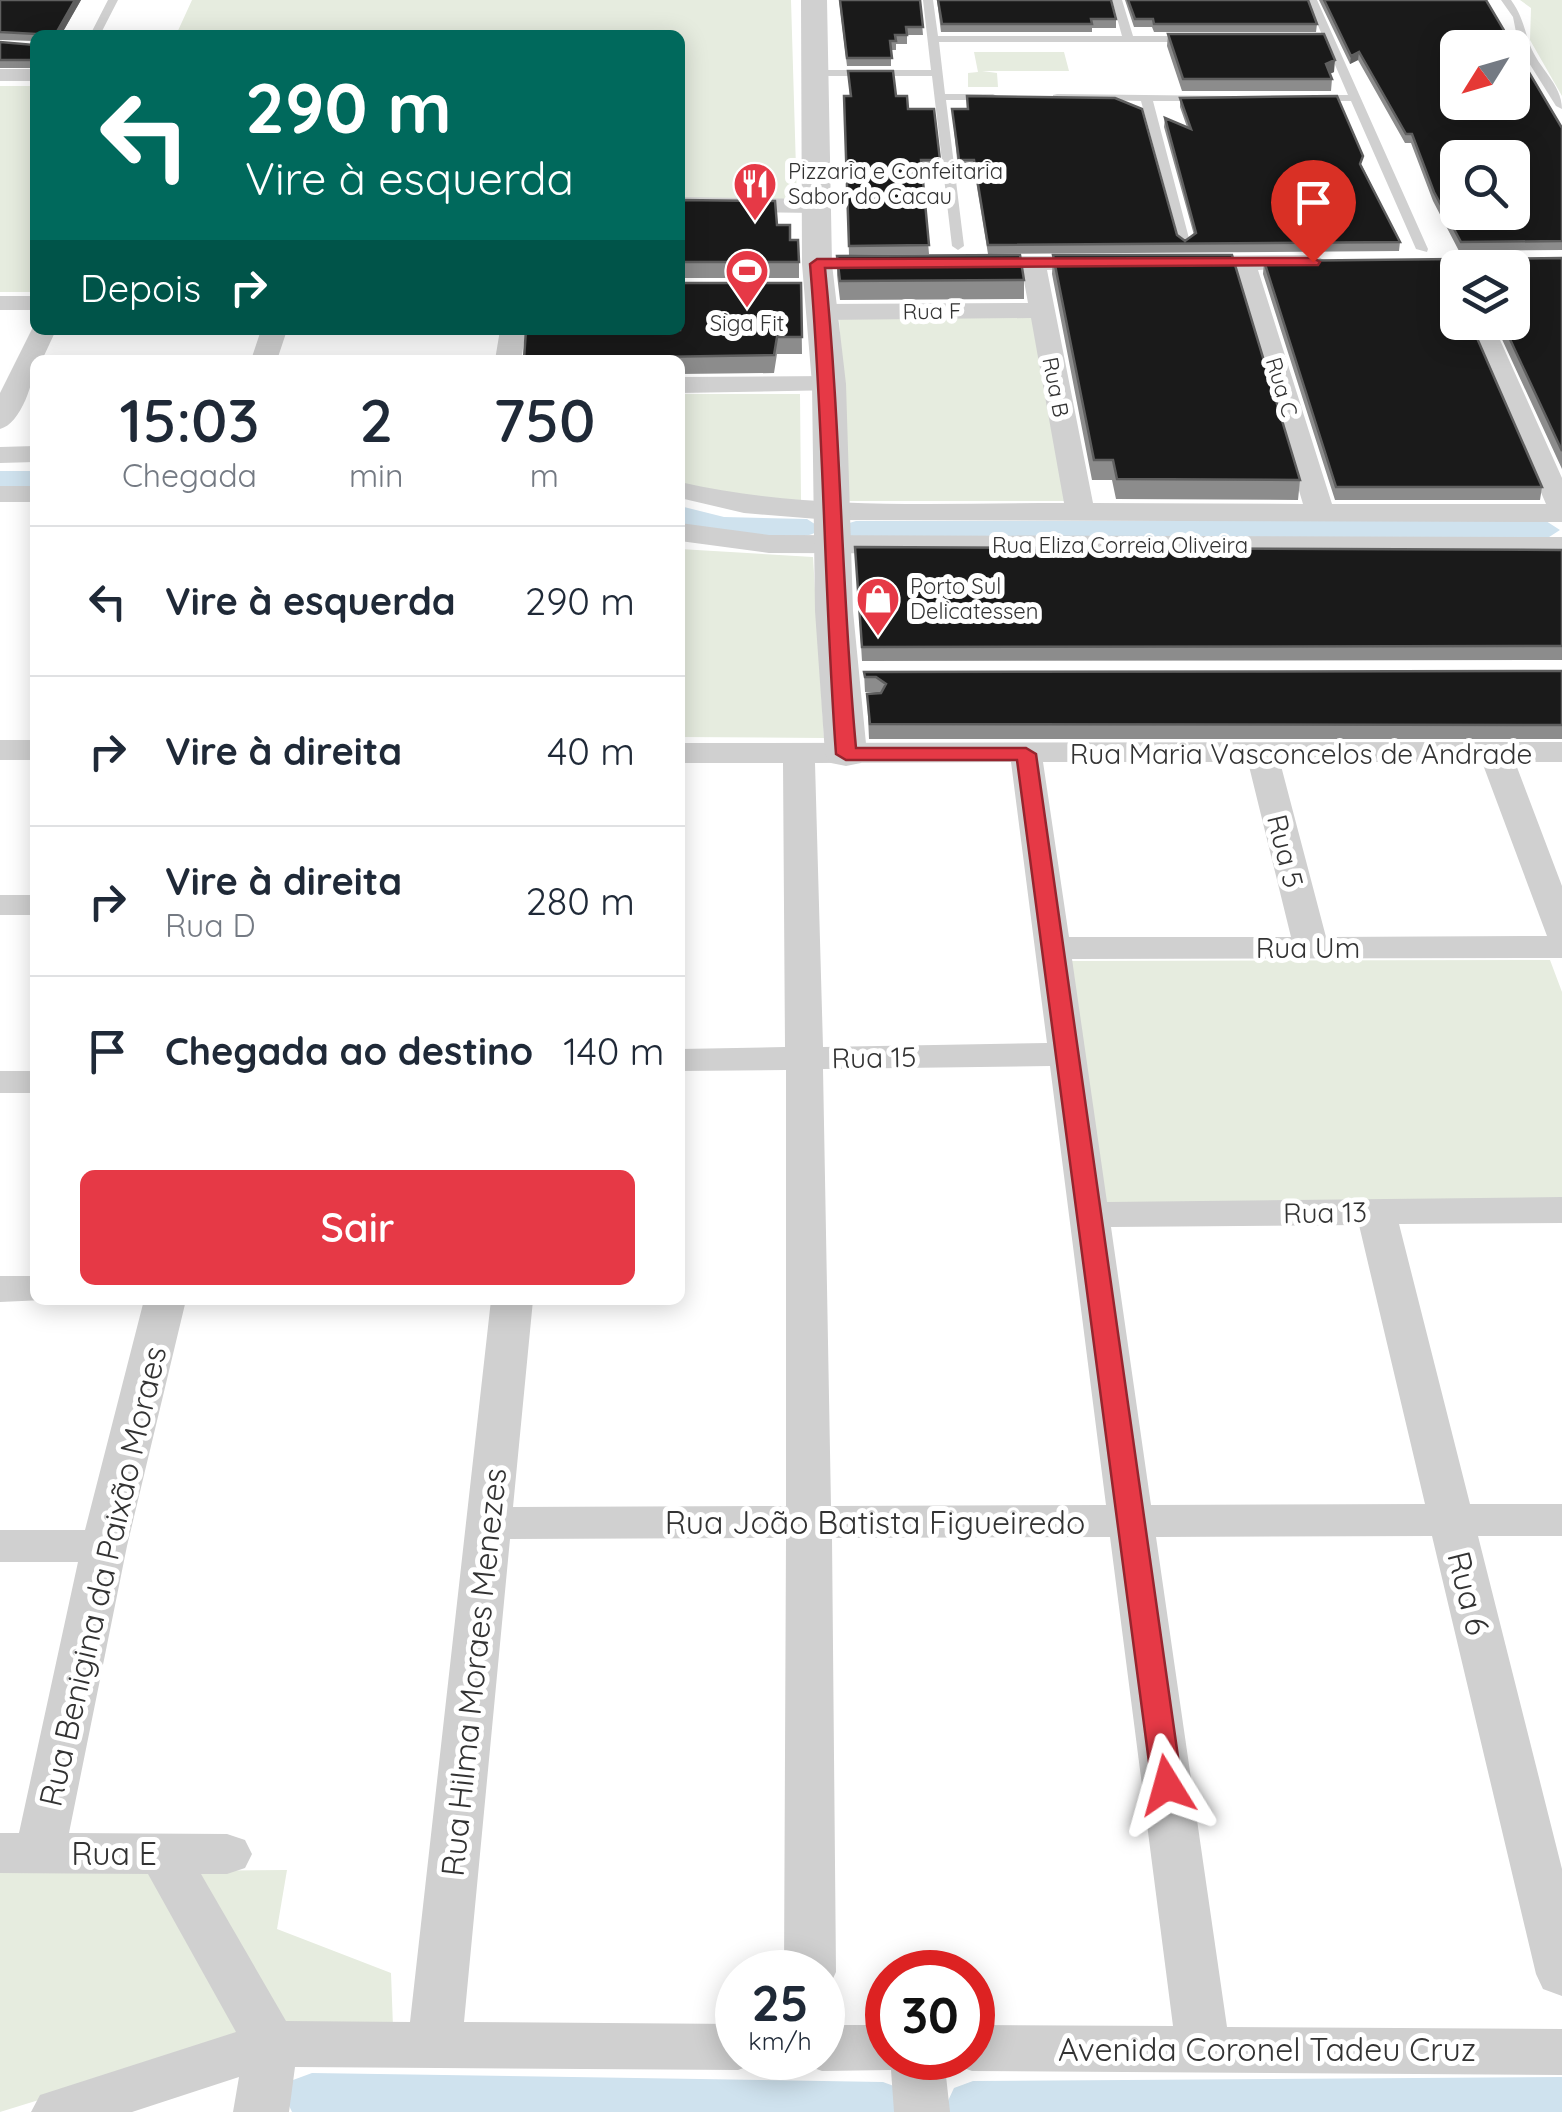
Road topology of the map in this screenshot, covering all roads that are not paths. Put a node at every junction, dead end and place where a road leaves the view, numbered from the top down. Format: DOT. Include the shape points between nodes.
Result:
graph roads {
  1 [pos="113,0"];
  2 [pos="814,0"];
  3 [pos="928,0"];
  4 [pos="1117,0"];
  5 [pos="1312,0"];
  6 [pos="1506,0"];
  7 [pos="98,30"];
  8 [pos="1311,38"];
  9 [pos="1329,38"];
  10 [pos="933,39"];
  11 [pos="1128,39"];
  12 [pos="1201,39"];
  13 [pos="936,68"];
  14 [pos="816,69"];
  15 [pos="0,75"];
  16 [pos="30,75"];
  17 [pos="940,97"];
  18 [pos="1015,97"];
  19 [pos="1034,97"];
  20 [pos="1146,98"];
  21 [pos="1241,98"];
  22 [pos="1298,98"];
  23 [pos="1355,98"];
  24 [pos="1562,106"];
  25 [pos="685,204"];
  26 [pos="815,206"];
  27 [pos="1186,243"];
  28 [pos="958,246"];
  29 [pos="1422,248"];
  30 [pos="1166,262"];
  31 [pos="1243,262"];
  32 [pos="1338,262"];
  33 [pos="1395,262"];
  34 [pos="1440,262"];
  35 [pos="1033,263"];
  36 [pos="1128,263"];
  37 [pos="935,264"];
  38 [pos="819,284"];
  39 [pos="0,303"];
  40 [pos="30,303"];
  41 [pos="1042,310"];
  42 [pos="1487,340"];
  43 [pos="30,358"];
  44 [pos="828,384"];
  45 [pos="685,385"];
  46 [pos="0,421"];
  47 [pos="30,454"];
  48 [pos="0,455"];
  49 [pos="685,491"];
  50 [pos="0,494"];
  51 [pos="30,494"];
  52 [pos="830,510"];
  53 [pos="1562,511"];
  54 [pos="1080,512"];
  55 [pos="1320,512"];
  56 [pos="685,533"];
  57 [pos="832,545"];
  58 [pos="1562,546"];
  59 [pos="879,674"];
  60 [pos="846,692"];
  61 [pos="0,750"];
  62 [pos="30,750"];
  63 [pos="1495,752"];
  64 [pos="1562,752"];
  65 [pos="685,753"];
  66 [pos="800,754"];
  67 [pos="846,754"];
  68 [pos="1026,754"];
  69 [pos="1262,754"];
  70 [pos="0,905"];
  71 [pos="30,905"];
  72 [pos="1562,933"];
  73 [pos="1562,947"];
  74 [pos="1054,948"];
  75 [pos="1311,948"];
  76 [pos="1068,1054"];
  77 [pos="804,1058"];
  78 [pos="685,1060"];
  79 [pos="0,1082"];
  80 [pos="30,1082"];
  81 [pos="1562,1210"];
  82 [pos="1376,1212"];
  83 [pos="1089,1215"];
  84 [pos="0,1289"];
  85 [pos="30,1289"];
  86 [pos="164,1305"];
  87 [pos="511,1305"];
  88 [pos="1451,1520"];
  89 [pos="1562,1520"];
  90 [pos="808,1522"];
  91 [pos="1131,1522"];
  92 [pos="488,1524"];
  93 [pos="0,1546"];
  94 [pos="104,1546"];
  95 [pos="20,1853"];
  96 [pos="163,1854"];
  97 [pos="227,1854"];
  98 [pos="810,1950"];
  99 [pos="1562,1974"];
  100 [pos="435,2043"];
  101 [pos="271,2044"];
  102 [pos="715,2047"];
  103 [pos="995,2048"];
  104 [pos="1203,2048"];
  105 [pos="1562,2052"];
  106 [pos="919,2080"];
  107 [pos="59,2112"];
  108 [pos="261,2112"];
  109 [pos="922,2112"];
  1 -- 7 [label="lane"];
  2 -- 14 [label="street"];
  3 -- 10 [label="lane"];
  4 -- 11 [label="lane"];
  5 -- 9 [label="lane"];
  6 -- 24 [label="lane" via="1525,47"];
  8 -- 9 [label="lane"];
  9 -- 23 [label="lane"];
  10 -- 11 [label="lane"];
  10 -- 13 [label="lane"];
  11 -- 12 [label="lane"];
  13 -- 14 [label="lane"];
  13 -- 17 [label="lane"];
  14 -- 26 [label="street"];
  15 -- 16 [label="street"];
  17 -- 18 [label="lane"];
  17 -- 28 [label="lane"];
  19 -- 20 [label="lane"];
  20 -- 21 [label="lane"];
  20 -- 27 [label="lane"];
  22 -- 23 [label="lane"];
  23 -- 29 [label="lane"];
  25 -- 26 [label="street"];
  26 -- 38 [label="street"];
  30 -- 31 [label="street"];
  31 -- 32 [label="street"];
  31 -- 55 [label="street, Rua C"];
  33 -- 34 [label="street"];
  35 -- 36 [label="street"];
  35 -- 37 [label="street"];
  35 -- 41 [label="street, Rua B"];
  38 -- 41 [label="street, Rua F"];
  38 -- 44 [label="street"];
  39 -- 40 [label="street"];
  41 -- 54 [label="street, Rua B"];
  42 -- 53 [label="street"];
  43 -- 46 [label="street"];
  44 -- 45 [label="street"];
  44 -- 52 [label="street"];
  47 -- 48 [label="street"];
  49 -- 52 [label="street, Rua Eliza Correia Oliveira" via="744,505"];
  50 -- 51 [label="street"];
  52 -- 54 [label="street, Rua Eliza Correia Oliveira"];
  52 -- 57 [label="street"];
  53 -- 55 [label="street, Rua Eliza Correia Oliveira"];
  54 -- 55 [label="street, Rua Eliza Correia Oliveira"];
  56 -- 57 [label="street, Rua Eliza Correia Oliveira" via="730,542"];
  57 -- 58 [label="street, Rua Eliza Correia Oliveira"];
  57 -- 60 [label="street"];
  59 -- 60 [label="street"];
  60 -- 67 [label="street"];
  61 -- 62 [label="street"];
  63 -- 64 [label="street, Rua Maria Vasconcelos de Andrade"];
  63 -- 69 [label="street, Rua Maria Vasconcelos de Andrade"];
  63 -- 72 [label="street"];
  65 -- 66 [label="street, Rua Maria Vasconcelos de Andrade"];
  66 -- 67 [label="street, Rua Maria Vasconcelos de Andrade"];
  66 -- 77 [label="street"];
  67 -- 68 [label="street, Rua Maria Vasconcelos de Andrade"];
  68 -- 69 [label="street, Rua Maria Vasconcelos de Andrade"];
  68 -- 74 [label="street"];
  69 -- 75 [label="street, Rua 5"];
  70 -- 71 [label="street"];
  73 -- 75 [label="street, Rua Um"];
  74 -- 75 [label="street, Rua Um"];
  74 -- 76 [label="street"];
  76 -- 77 [label="street, Rua 15"];
  76 -- 83 [label="street"];
  77 -- 78 [label="street, Rua 15"];
  77 -- 90 [label="street"];
  79 -- 80 [label="street"];
  81 -- 82 [label="street, Rua 13"];
  82 -- 83 [label="street, Rua 13"];
  82 -- 88 [label="street, Rua 6"];
  83 -- 91 [label="street"];
  84 -- 85 [label="street"];
  86 -- 94 [label="street, Rua Benigina da Paixão Moraes"];
  87 -- 92 [label="street, Rua Hilma Moraes Menezes"];
  88 -- 89 [label="street, Rua João Batista Figueiredo"];
  88 -- 91 [label="street, Rua João Batista Figueiredo"];
  88 -- 99 [label="street, Rua 6"];
  90 -- 91 [label="street, Rua João Batista Figueiredo"];
  90 -- 92 [label="street, Rua João Batista Figueiredo"];
  90 -- 98 [label="street"];
  91 -- 104 [label="street"];
  92 -- 100 [label="street, Rua Hilma Moraes Menezes"];
  93 -- 94 [label="street"];
  94 -- 95 [label="street, Rua Benigina da Paixão Moraes"];
  95 -- 96 [label="street, Rua E"];
  96 -- 97 [label="street, Rua E"];
  96 -- 101 [label="street"];
  100 -- 101 [label="street"];
  100 -- 102 [label="street"];
  101 -- 107 [label="street"];
  101 -- 108 [label="street"];
  103 -- 104 [label="street, Avenida Coronel Tadeu Cruz"];
  104 -- 105 [label="street, Avenida Coronel Tadeu Cruz"];
  106 -- 109 [label="street"];
}
